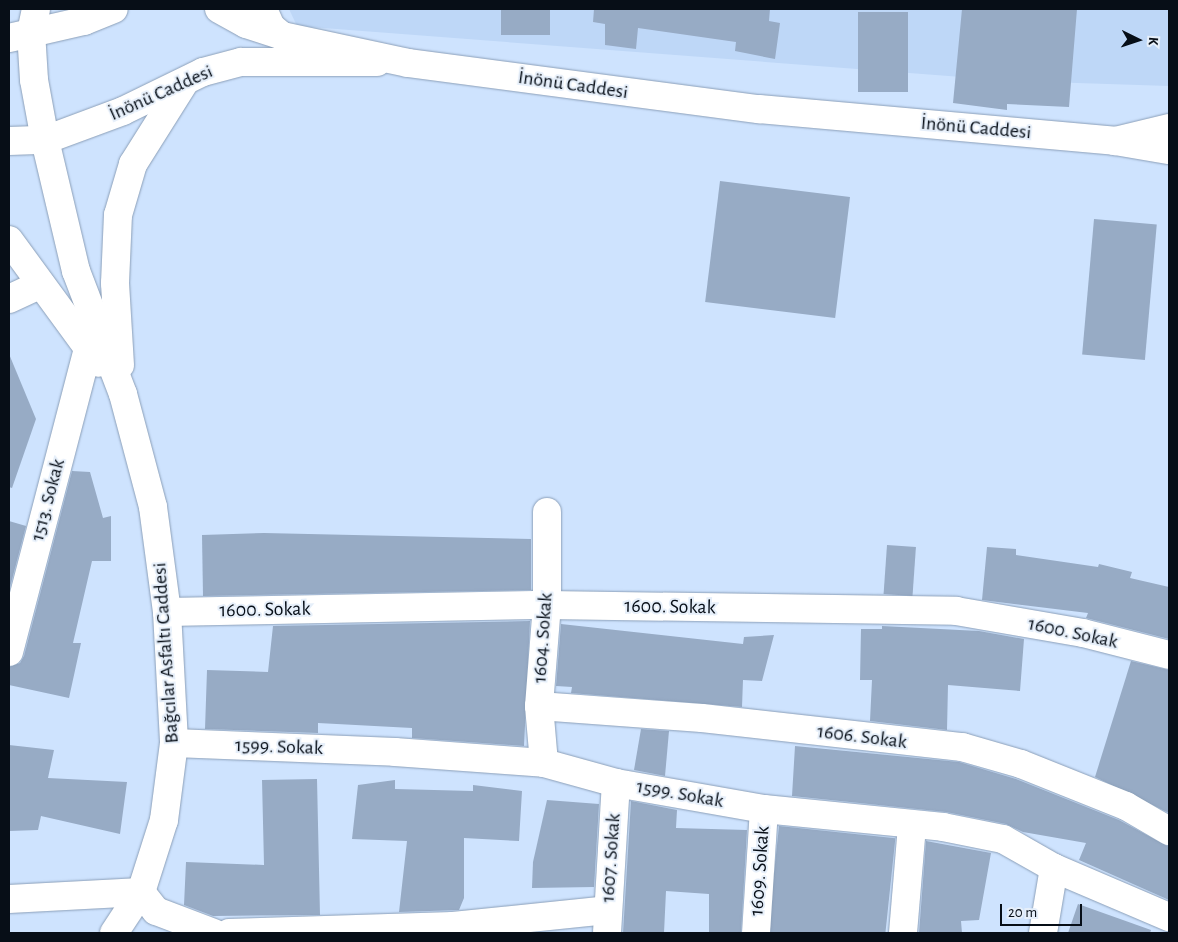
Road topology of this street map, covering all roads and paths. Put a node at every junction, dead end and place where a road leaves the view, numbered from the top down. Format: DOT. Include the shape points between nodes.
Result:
graph roads {
  1 [pos="114,9"];
  2 [pos="219,9"];
  3 [pos="263,9"];
  4 [pos="25,26"];
  5 [pos="282,36"];
  6 [pos="408,62"];
  7 [pos="185,81"];
  8 [pos="1169,128"];
  9 [pos="45,140"];
  10 [pos="1115,140"];
  11 [pos="9,141"];
  12 [pos="1169,141"];
  13 [pos="1169,150"];
  14 [pos="9,240"];
  15 [pos="41,284"];
  16 [pos="9,299"];
  17 [pos="88,348"];
  18 [pos="123,394"];
  19 [pos="547,512"];
  20 [pos="547,605"];
  21 [pos="167,612"];
  22 [pos="9,652"];
  23 [pos="1169,655"];
  24 [pos="539,706"];
  25 [pos="174,743"];
  26 [pos="544,763"];
  27 [pos="616,783"];
  28 [pos="764,809"];
  29 [pos="912,825"];
  30 [pos="1169,831"];
  31 [pos="1054,868"];
  32 [pos="141,892"];
  33 [pos="9,899"];
  34 [pos="1169,917"];
  35 [pos="607,922"];
  36 [pos="114,933"];
  37 [pos="214,933"];
  38 [pos="229,933"];
  39 [pos="756,933"];
  40 [pos="903,933"];
  41 [pos="1043,933"];
  1 -- 4 [label="street" via="84,21"];
  2 -- 5 [label="street" via="246,24"];
  3 -- 5 [label="street" via="271,27"];
  4 -- 9 [label="street"];
  5 -- 6 [label="street"];
  6 -- 7 [label="street, İnönü Caddesi" via="241,62"];
  6 -- 10 [label="street, İnönü Caddesi" via="759,109"];
  7 -- 9 [label="street, İnönü Caddesi" via="123,112"];
  7 -- 18 [label="street" via="133,164 118,215 115,283"];
  8 -- 10 [label="street, İnönü Caddesi"];
  9 -- 11 [label="street, İnönü Caddesi"];
  9 -- 18 [label="street" via="76,271"];
  10 -- 12 [label="street"];
  10 -- 13 [label="street, İnönü Caddesi"];
  14 -- 15 [label="street"];
  15 -- 16 [label="street"];
  15 -- 17 [label="street"];
  17 -- 18 [label="street"];
  17 -- 22 [label="street, 1513. Sokak"];
  18 -- 21 [label="street, Bağcılar Asfaltı Caddesi" via="152,507"];
  19 -- 20 [label="street, 1604. Sokak"];
  20 -- 21 [label="street, 1600. Sokak"];
  20 -- 23 [label="street, 1600. Sokak" via="956,611 1084,634"];
  20 -- 24 [label="street, 1604. Sokak"];
  21 -- 25 [label="street, Bağcılar Asfaltı Caddesi"];
  24 -- 26 [label="street, 1604. Sokak"];
  24 -- 30 [label="street, 1606. Sokak" via="702,718 962,747 1022,764 1126,806"];
  25 -- 26 [label="street, 1599. Sokak" via="395,752"];
  25 -- 32 [label="street, Bağcılar Asfaltı Caddesi" via="164,820"];
  26 -- 27 [label="street, 1599. Sokak"];
  27 -- 28 [label="street, 1599. Sokak"];
  27 -- 35 [label="street, 1607. Sokak"];
  28 -- 29 [label="street, 1599. Sokak"];
  28 -- 39 [label="street, 1609. Sokak"];
  29 -- 31 [label="street, 1599. Sokak" via="1003,839"];
  29 -- 40 [label="street"];
  31 -- 34 [label="street, 1599. Sokak"];
  31 -- 41 [label="street"];
  32 -- 33 [label="street"];
  32 -- 36 [label="street, Bağcılar Asfaltı Caddesi"];
  32 -- 37 [label="street" via="156,911"];
  35 -- 38 [label="street"];
}
